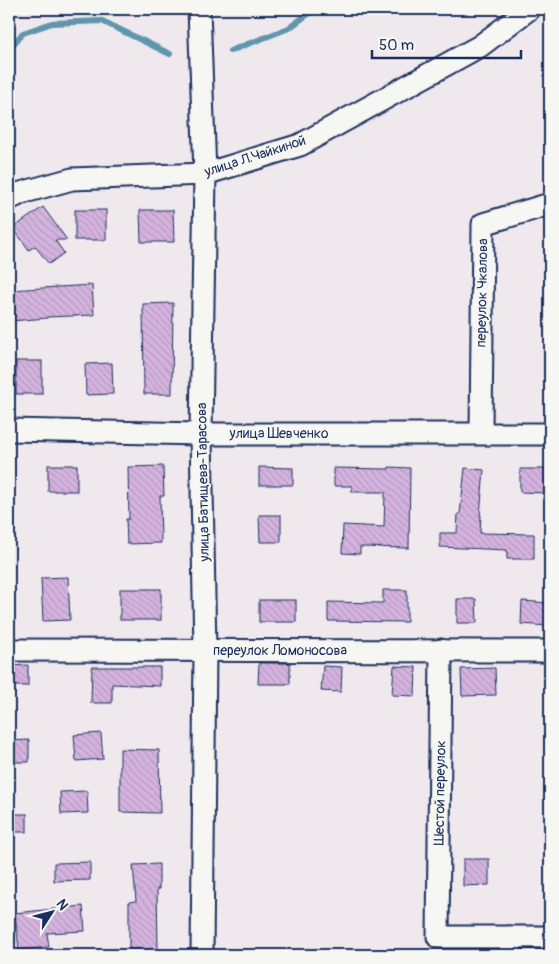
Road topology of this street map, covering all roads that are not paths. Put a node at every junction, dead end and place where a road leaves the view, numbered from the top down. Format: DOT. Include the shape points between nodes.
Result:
graph roads {
  1 [pos="199,9"];
  2 [pos="529,9"];
  3 [pos="205,174"];
  4 [pos="9,199"];
  5 [pos="550,204"];
  6 [pos="9,430"];
  7 [pos="481,433"];
  8 [pos="201,434"];
  9 [pos="550,434"];
  10 [pos="9,650"];
  11 [pos="441,650"];
  12 [pos="205,651"];
  13 [pos="550,651"];
  14 [pos="550,937"];
  15 [pos="511,946"];
  16 [pos="202,955"];
  1 -- 3 [label="street, улица Батищева-Тарасова"];
  2 -- 3 [label="street, улица Л.Чайкиной" via="480,46 300,144"];
  3 -- 4 [label="street, улица Л.Чайкиной" via="72,179"];
  3 -- 8 [label="street, улица Батищева-Тарасова"];
  5 -- 7 [label="street, переулок Чкалова" via="483,224"];
  6 -- 8 [label="street, улица Шевченко"];
  7 -- 8 [label="street, улица Шевченко"];
  7 -- 9 [label="street, улица Шевченко"];
  8 -- 12 [label="street, улица Батищева-Тарасова"];
  10 -- 12 [label="street, переулок Ломоносова"];
  11 -- 12 [label="street, переулок Ломоносова"];
  11 -- 13 [label="street, переулок Ломоносова"];
  11 -- 15 [label="street, Шестой переулок" via="438,937"];
  12 -- 16 [label="street, улица Батищева-Тарасова"];
  14 -- 15 [label="street"];
}
